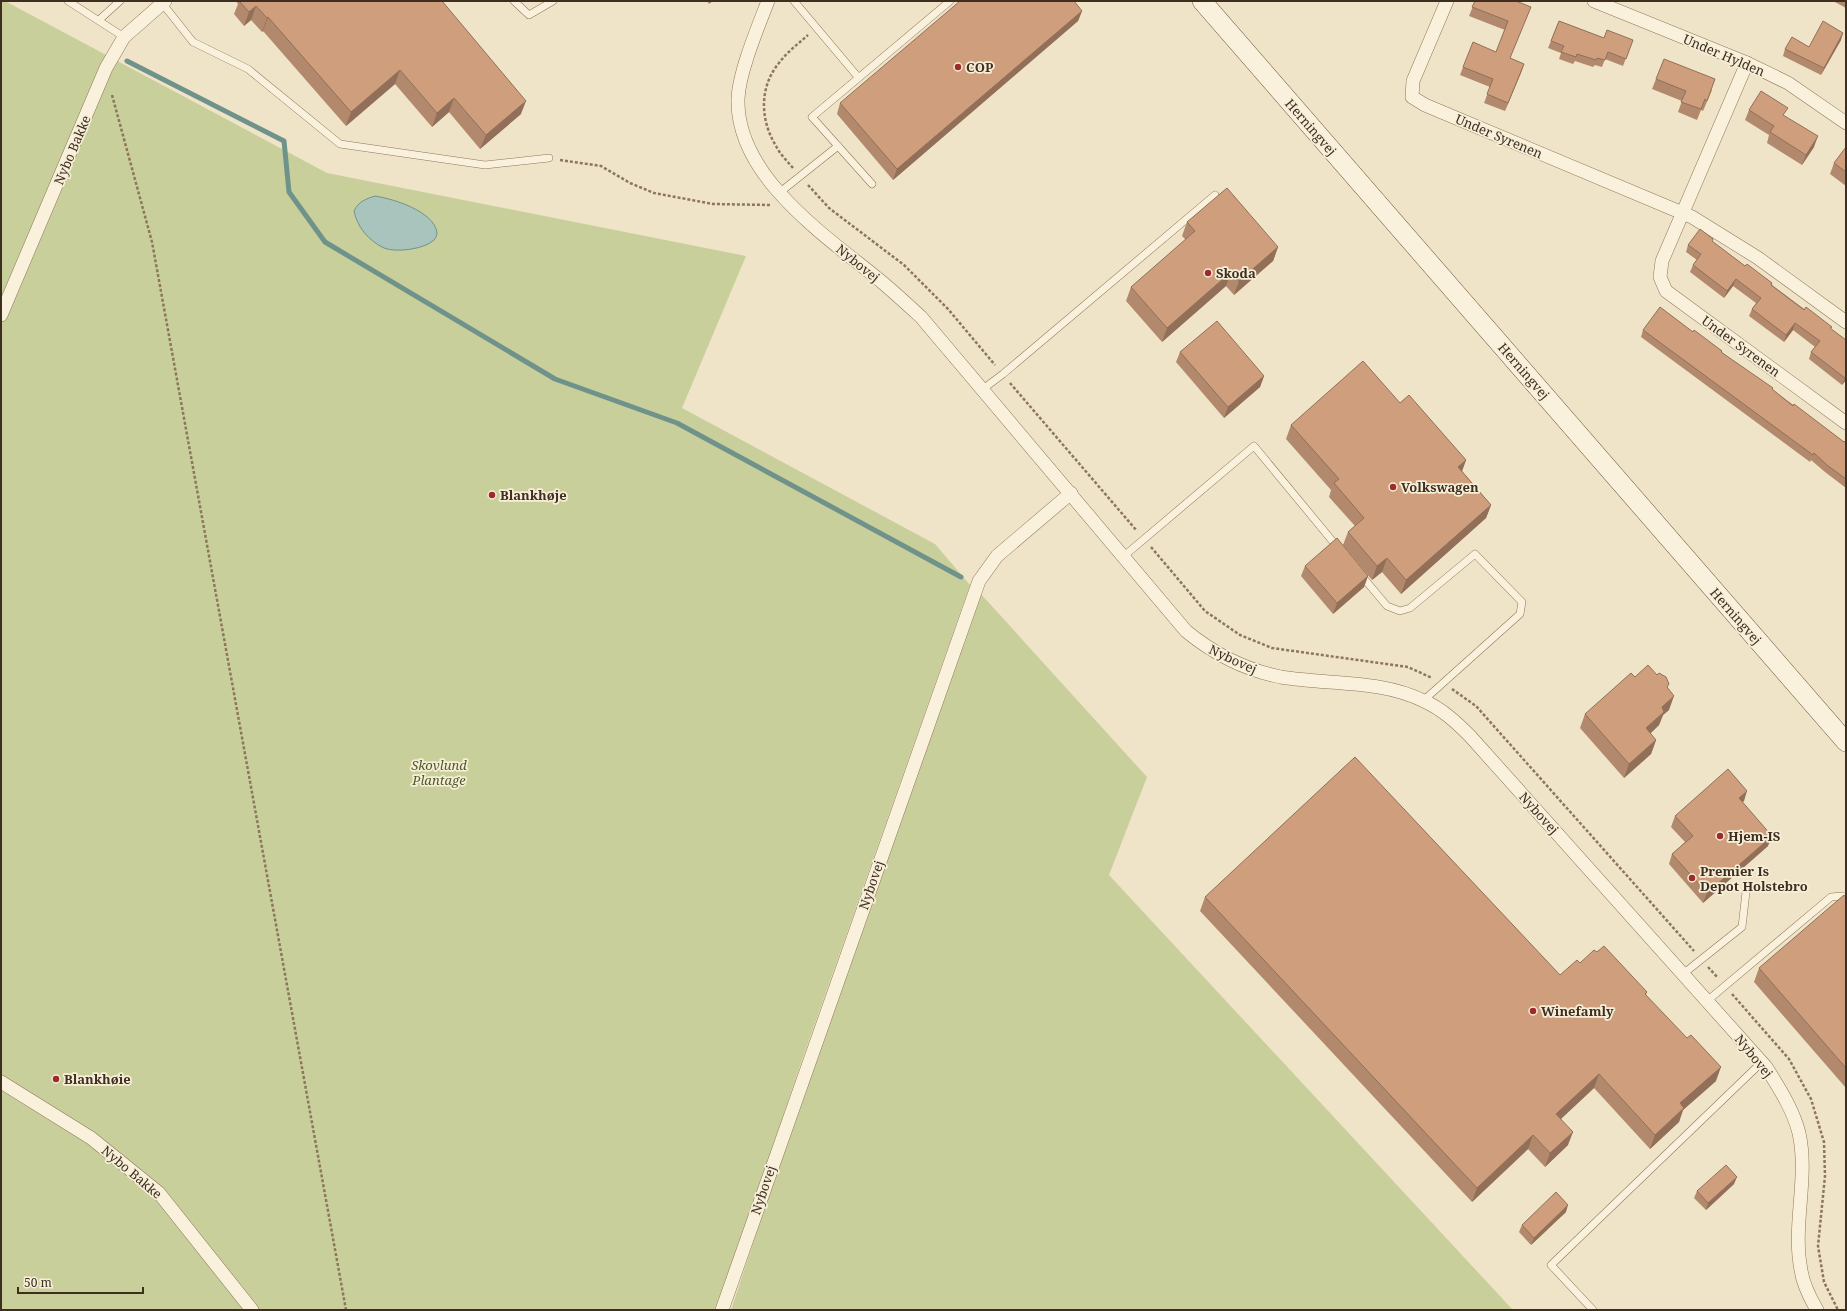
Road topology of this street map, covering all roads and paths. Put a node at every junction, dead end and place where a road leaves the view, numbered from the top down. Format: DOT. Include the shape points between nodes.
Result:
graph roads {
  1 [pos="68,1"];
  2 [pos="120,1"];
  3 [pos="514,1"];
  4 [pos="553,1"];
  5 [pos="768,1"];
  6 [pos="805,1"];
  7 [pos="950,1"];
  8 [pos="1202,1"];
  9 [pos="1447,1"];
  10 [pos="1594,1"];
  11 [pos="163,2"];
  12 [pos="796,4"];
  13 [pos="99,20"];
  14 [pos="817,27"];
  15 [pos="124,36"];
  16 [pos="1747,63"];
  17 [pos="105,71"];
  18 [pos="858,77"];
  19 [pos="1846,123"];
  20 [pos="838,146"];
  21 [pos="549,158"];
  22 [pos="800,176"];
  23 [pos="872,184"];
  24 [pos="1215,195"];
  25 [pos="783,197"];
  26 [pos="1682,212"];
  27 [pos="1,315"];
  28 [pos="1846,322"];
  29 [pos="1003,374"];
  30 [pos="983,389"];
  31 [pos="1846,423"];
  32 [pos="1071,492"];
  33 [pos="1145,540"];
  34 [pos="1124,556"];
  35 [pos="1346,556"];
  36 [pos="1356,569"];
  37 [pos="1444,684"];
  38 [pos="1424,700"];
  39 [pos="1846,742"];
  40 [pos="1746,892"];
  41 [pos="1846,898"];
  42 [pos="1702,961"];
  43 [pos="1683,974"];
  44 [pos="1724,986"];
  45 [pos="1707,1001"];
  46 [pos="1762,1062"];
  47 [pos="1,1082"];
  48 [pos="252,1310"];
  49 [pos="346,1310"];
  50 [pos="722,1310"];
  51 [pos="1593,1310"];
  52 [pos="1817,1310"];
  53 [pos="1838,1310"];
  1 -- 13 [label="lane"];
  2 -- 13 [label="lane"];
  3 -- 4 [label="lane" via="529,15"];
  5 -- 25 [label="street, Nybovej" via="742,78 738,98 739,120 752,156"];
  6 -- 12 [label="lane"];
  7 -- 18 [label="lane"];
  8 -- 39 [label="main road, Herningvej"];
  9 -- 26 [label="street, Under Syrenen" via="1413,81 1412,97 1425,105"];
  10 -- 16 [label="street, Under Hylden"];
  11 -- 15 [label="street, Nybo Bakke"];
  11 -- 21 [label="lane" via="193,42 248,69 340,144 484,165"];
  12 -- 14 [label="lane"];
  13 -- 15 [label="lane"];
  14 -- 18 [label="lane"];
  14 -- 22 [label="path" via="778,63 768,82 764,102 768,132 776,147"];
  15 -- 17 [label="street, Nybo Bakke"];
  16 -- 19 [label="street, Under Hylden" via="1788,83"];
  16 -- 26 [label="street, Under Syrenen"];
  17 -- 27 [label="street, Nybo Bakke"];
  17 -- 49 [label="path" via="152,242"];
  18 -- 20 [label="lane" via="812,117"];
  20 -- 22 [label="lane"];
  20 -- 23 [label="lane"];
  21 -- 25 [label="path" via="601,166 654,193 714,204 771,205"];
  22 -- 25 [label="lane"];
  22 -- 29 [label="path" via="829,208 904,265 948,309"];
  24 -- 29 [label="lane"];
  25 -- 30 [label="street, Nybovej" via="814,228 921,317"];
  26 -- 28 [label="street, Under Syrenen" via="1758,258"];
  26 -- 31 [label="street, Under Syrenen" via="1662,261 1660,277 1666,291"];
  29 -- 30 [label="lane"];
  29 -- 33 [label="path"];
  30 -- 32 [label="street, Nybovej"];
  32 -- 34 [label="street, Nybovej"];
  32 -- 50 [label="street, Nybovej" via="997,556 979,581"];
  33 -- 34 [label="lane"];
  33 -- 35 [label="lane" via="1254,446"];
  33 -- 37 [label="path" via="1205,610 1240,635 1272,648 1408,667"];
  34 -- 38 [label="street, Nybovej" via="1186,631 1205,646 1245,667 1282,677 1360,684"];
  36 -- 37 [label="lane" via="1387,606 1400,611 1410,608 1475,554 1522,602 1520,614"];
  37 -- 38 [label="lane"];
  37 -- 42 [label="path" via="1476,706"];
  38 -- 43 [label="street, Nybovej" via="1447,714 1470,736"];
  40 -- 42 [label="lane" via="1742,927"];
  41 -- 44 [label="lane" via="1831,897"];
  42 -- 43 [label="lane"];
  42 -- 44 [label="path"];
  43 -- 45 [label="street, Nybovej"];
  44 -- 45 [label="lane"];
  44 -- 53 [label="path" via="1789,1059 1811,1100 1824,1142 1825,1176 1818,1246 1824,1282"];
  45 -- 46 [label="street, Nybovej"];
  46 -- 51 [label="lane" via="1552,1265"];
  46 -- 52 [label="street, Nybovej" via="1789,1104 1799,1132 1802,1171 1800,1270"];
  47 -- 48 [label="street, Nybo Bakke" via="91,1138 159,1193"];
}
